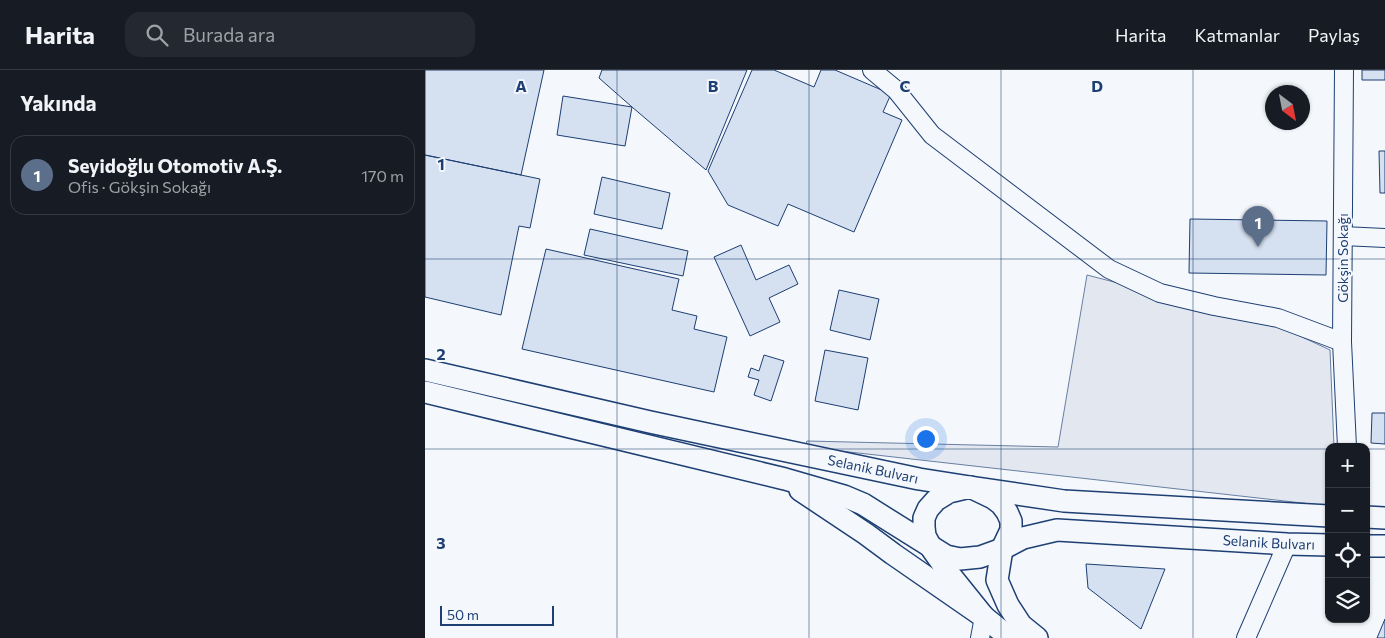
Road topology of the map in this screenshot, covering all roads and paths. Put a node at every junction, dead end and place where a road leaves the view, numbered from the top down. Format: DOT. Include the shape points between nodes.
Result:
graph roads {
  1 [pos="872,70"];
  2 [pos="1344,70"];
  3 [pos="1343,236"];
  4 [pos="1385,238"];
  5 [pos="1342,342"];
  6 [pos="425,370"];
  7 [pos="425,392"];
  8 [pos="698,432"];
  9 [pos="1347,443"];
  10 [pos="696,458"];
  11 [pos="785,480"];
  12 [pos="970,487"];
  13 [pos="1325,516"];
  14 [pos="1370,518"];
  15 [pos="1385,518"];
  16 [pos="1287,544"];
  17 [pos="1325,545"];
  18 [pos="1370,546"];
  19 [pos="1385,546"];
  20 [pos="932,548"];
  21 [pos="1002,549"];
  22 [pos="984,616"];
  23 [pos="980,638"];
  24 [pos="1010,638"];
  25 [pos="1037,638"];
  26 [pos="1246,638"];
  1 -- 5 [label="street" via="896,90 932,135 1109,269 1160,293 1278,318"];
  2 -- 3 [label="street, Gökşin Sokağı"];
  3 -- 4 [label="street"];
  3 -- 5 [label="street, Gökşin Sokağı"];
  5 -- 9 [label="street, Gökşin Sokağı"];
  6 -- 8 [label="main road, Selanik Bulvarı"];
  7 -- 10 [label="main road"];
  8 -- 10 [label="main road"];
  8 -- 12 [label="main road, Selanik Bulvarı"];
  10 -- 11 [label="main road"];
  11 -- 20 [label="main road" via="863,504"];
  11 -- 22 [label="main road"];
  12 -- 13 [label="main road, Selanik Bulvarı" via="1064,501"];
  12 -- 20 [label="main road" via="949,492 928,509 924,527"];
  12 -- 21 [label="main road" via="993,498 1007,512 1011,530"];
  14 -- 15 [label="main road"];
  16 -- 17 [label="main road, Selanik Bulvarı"];
  16 -- 21 [label="main road, Selanik Bulvarı" via="1057,530 1023,538"];
  16 -- 26 [label="street"];
  18 -- 19 [label="main road"];
  20 -- 21 [label="main road" via="959,559 980,557"];
  20 -- 22 [label="main road"];
  21 -- 25 [label="main road" via="997,580 1021,625"];
  22 -- 23 [label="street"];
  22 -- 24 [label="main road"];
}
